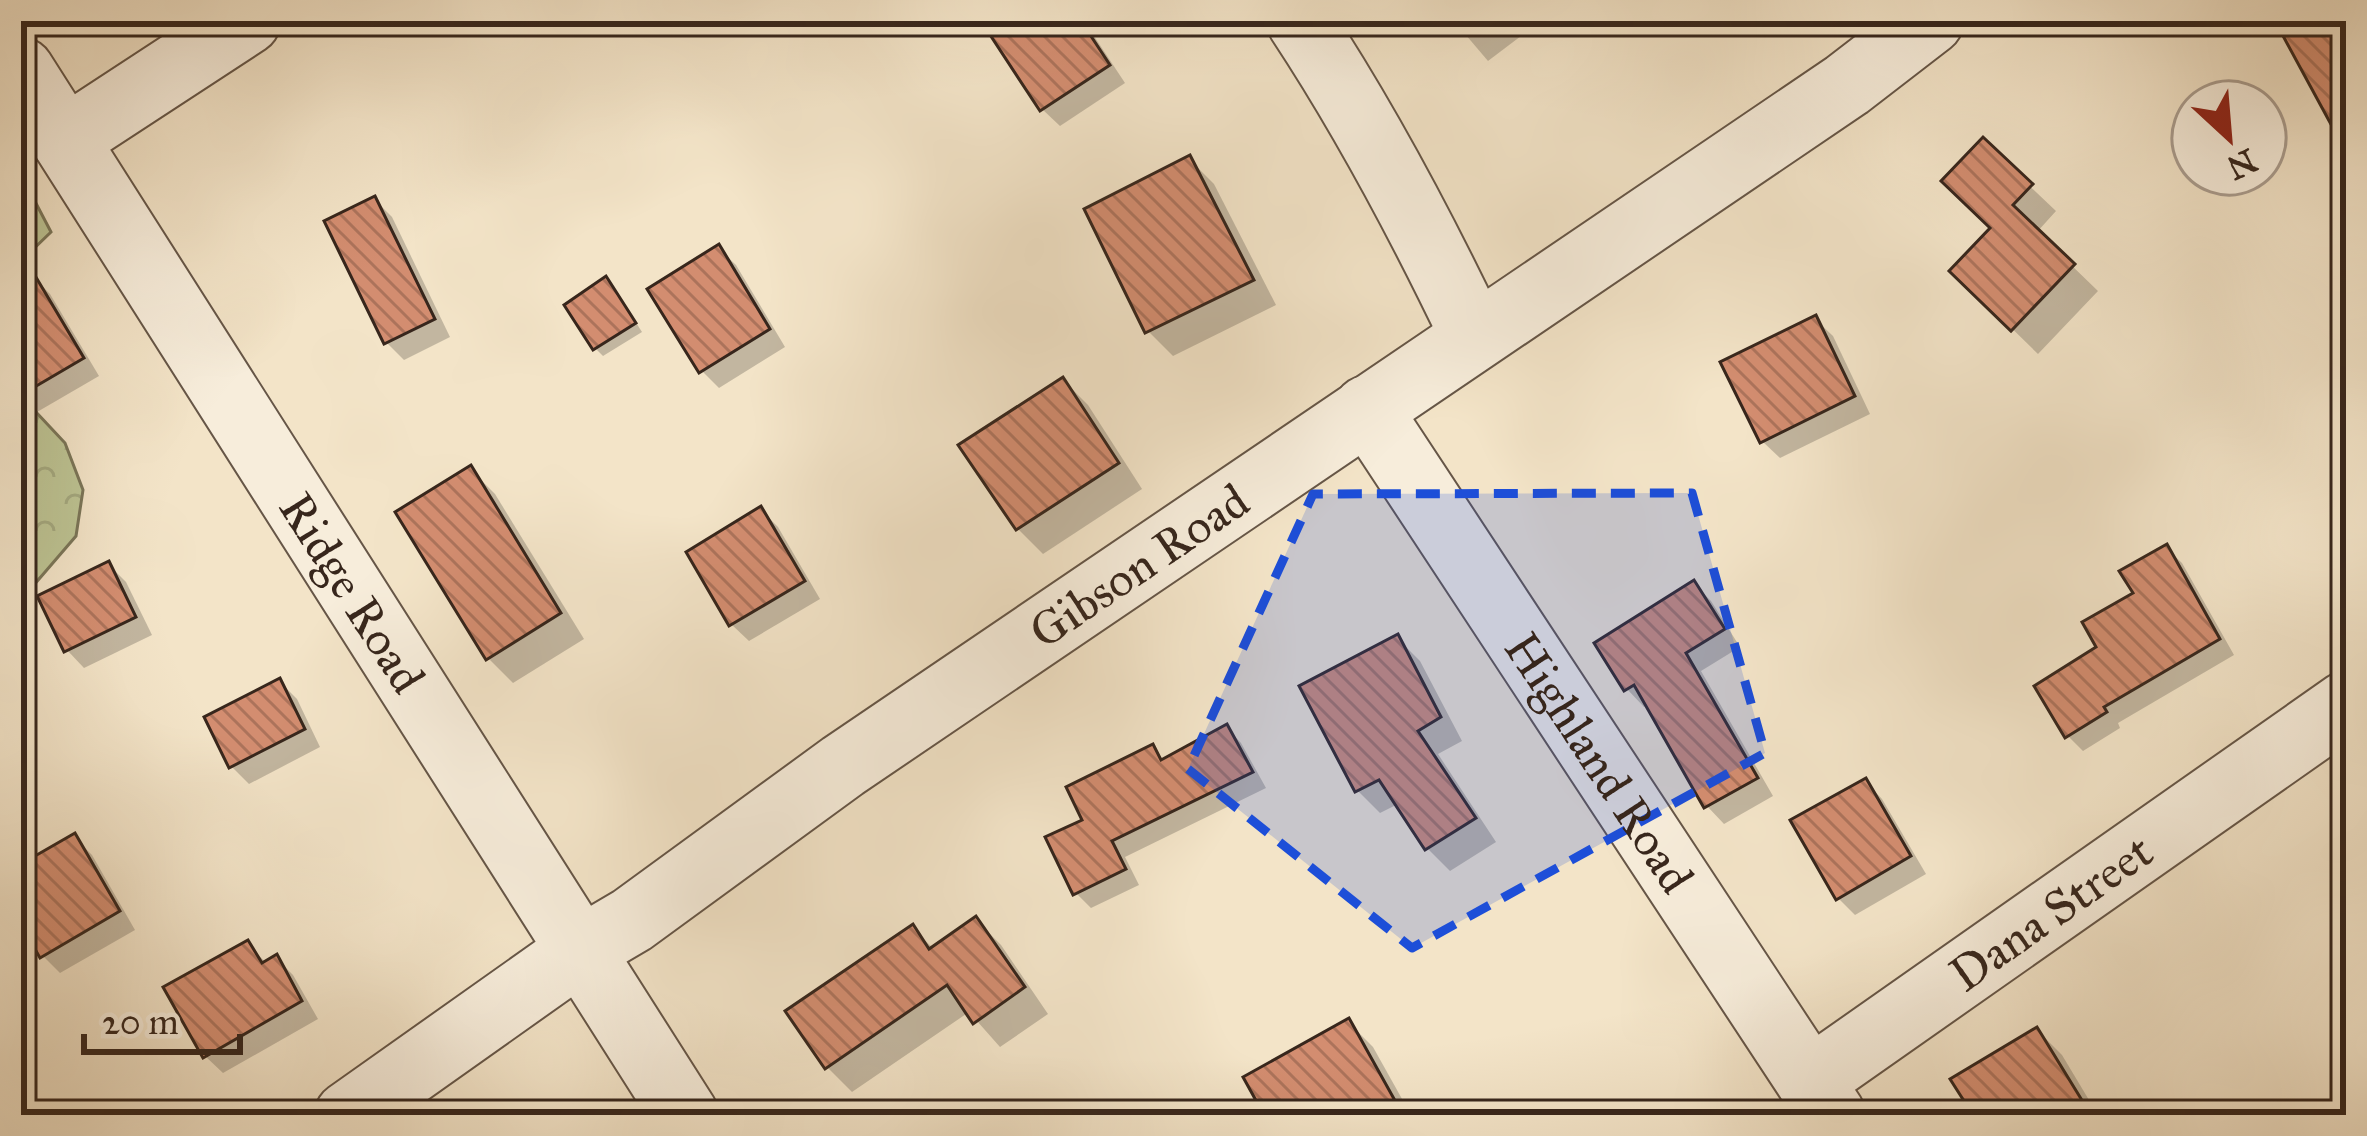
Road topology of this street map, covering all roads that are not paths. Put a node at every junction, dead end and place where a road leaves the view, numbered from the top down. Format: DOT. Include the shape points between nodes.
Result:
graph roads {
  1 [pos="247,21"];
  2 [pos="1300,21"];
  3 [pos="1930,21"];
  4 [pos="21,71"];
  5 [pos="64,140"];
  6 [pos="1474,336"];
  7 [pos="1367,409"];
  8 [pos="2346,705"];
  9 [pos="581,950"];
  10 [pos="1821,1098"];
  11 [pos="348,1115"];
  12 [pos="685,1115"];
  1 -- 5 [label="street"];
  2 -- 6 [label="street" via="1420,224"];
  3 -- 6 [label="street, Gibson Road"];
  4 -- 5 [label="street, Ridge Road"];
  5 -- 9 [label="street, Ridge Road"];
  6 -- 7 [label="street, Gibson Road"];
  7 -- 9 [label="street, Gibson Road"];
  7 -- 10 [label="street, Highland Road"];
  8 -- 10 [label="street, Dana Street"];
  9 -- 11 [label="street, Gibson Road"];
  9 -- 12 [label="street, Ridge Road"];
}
